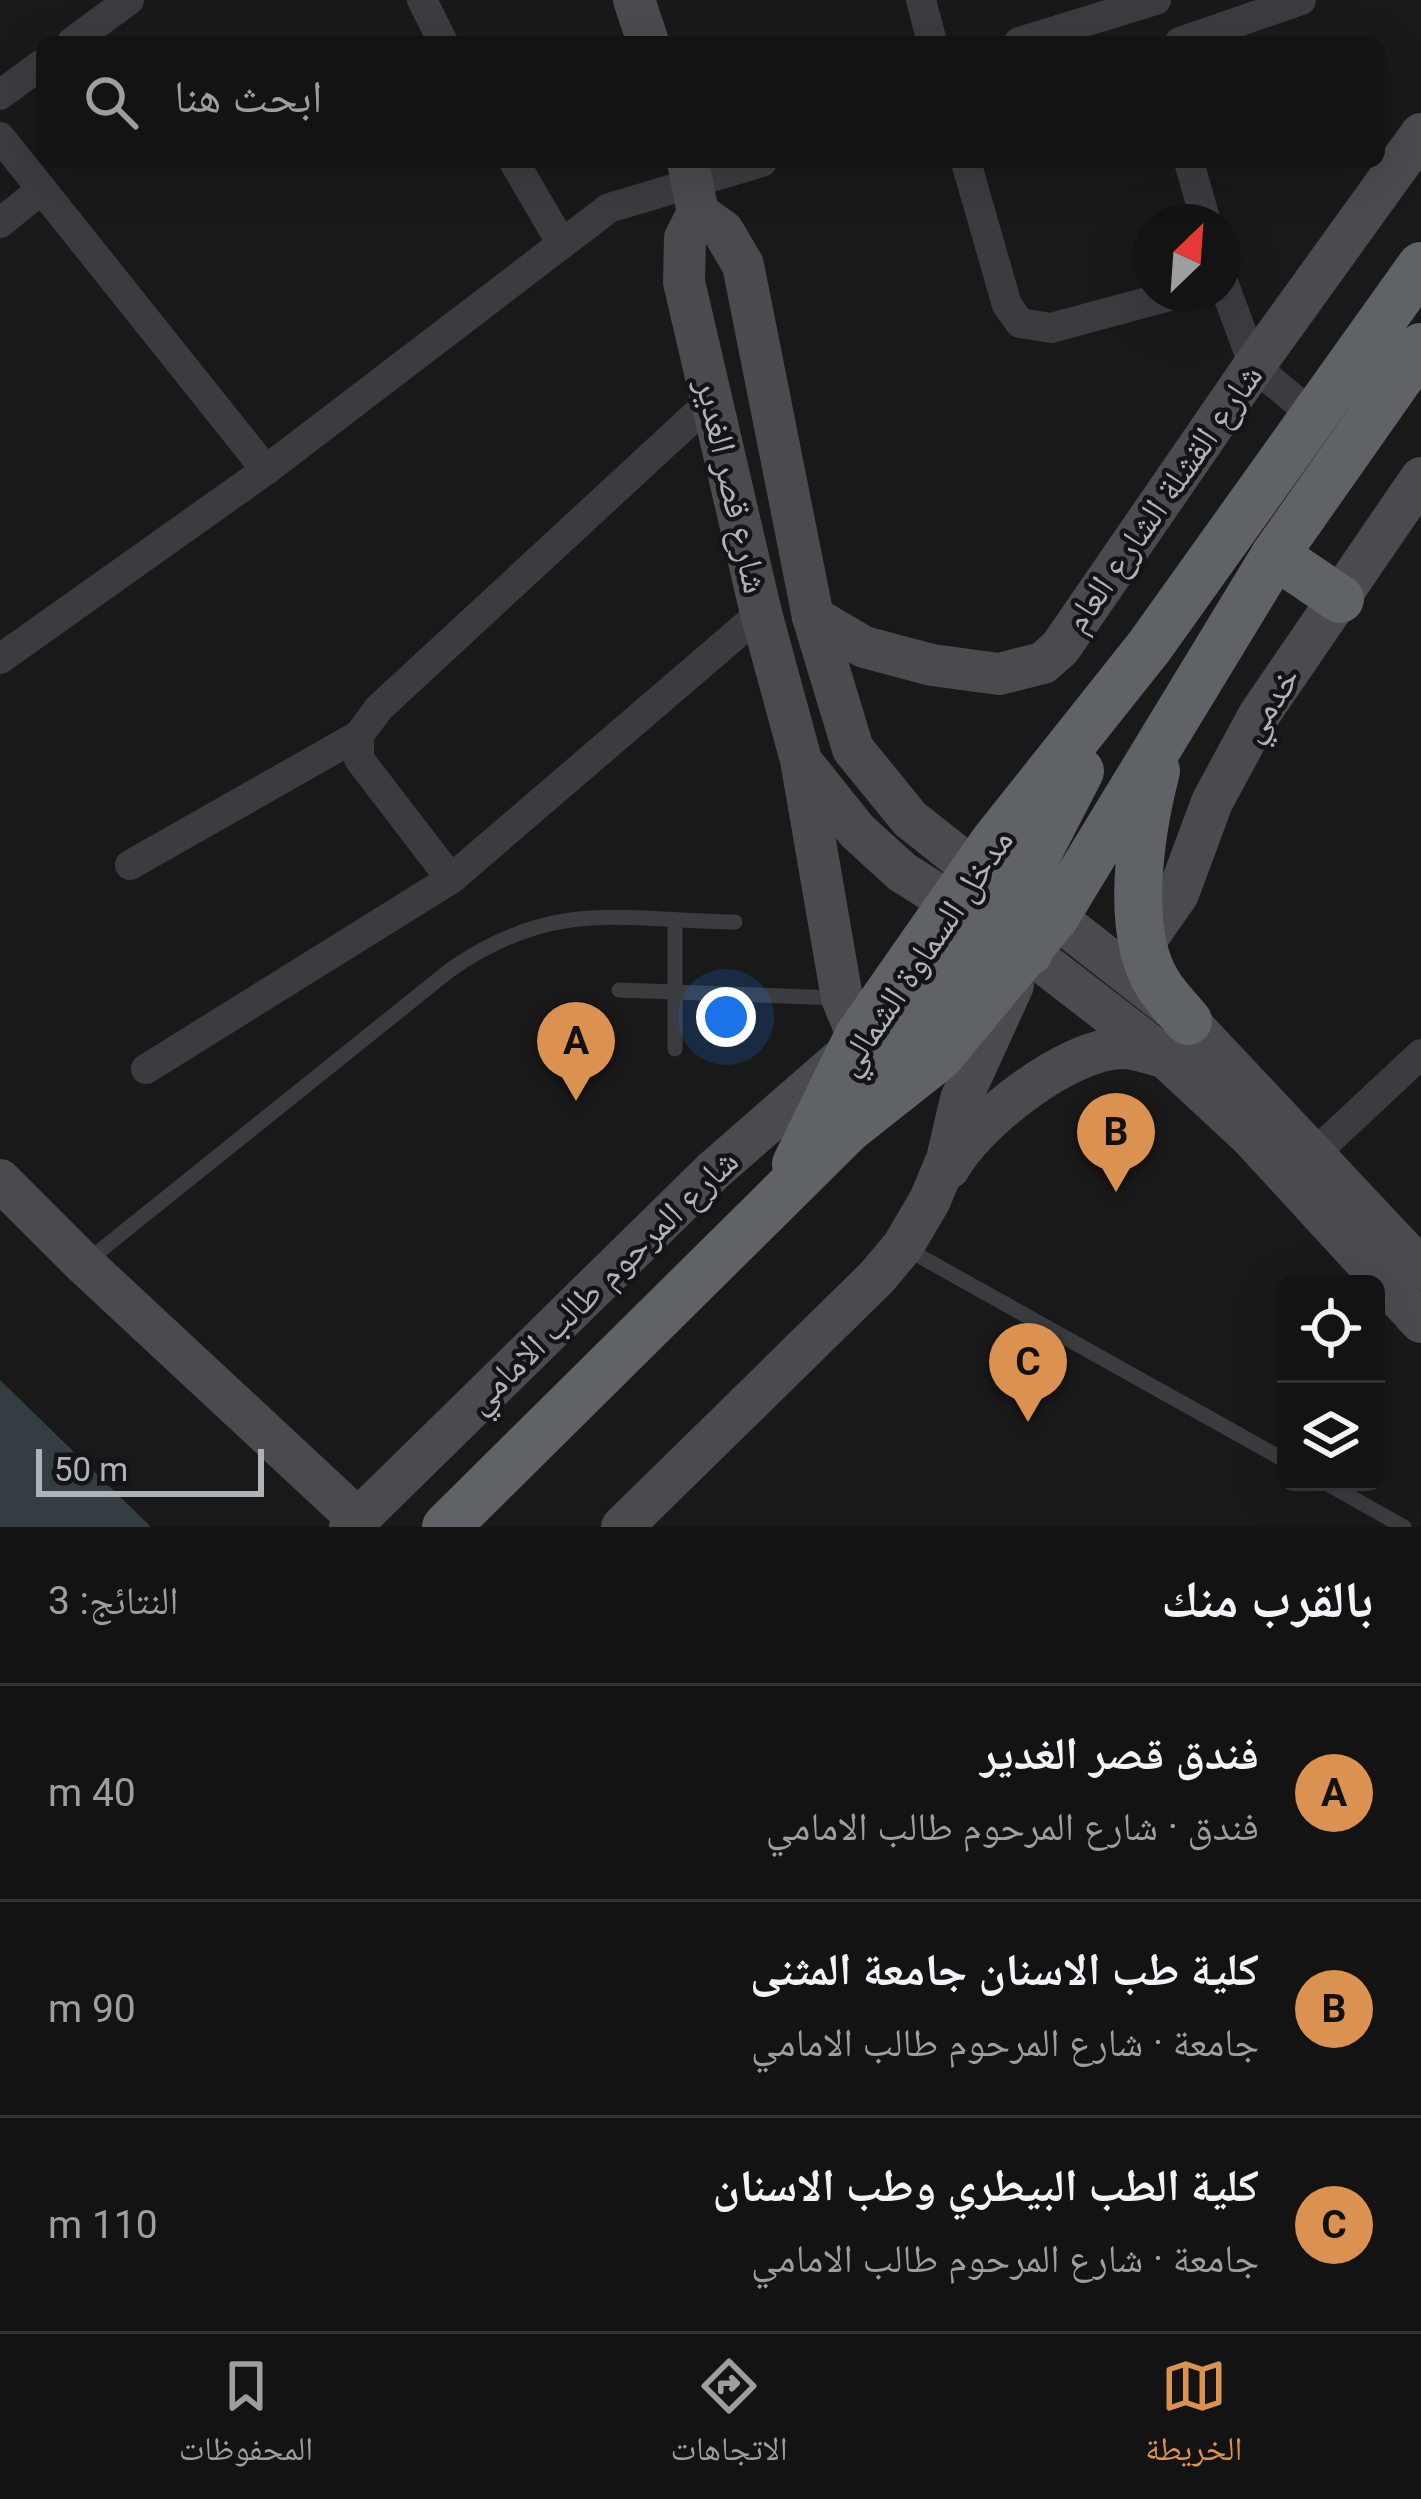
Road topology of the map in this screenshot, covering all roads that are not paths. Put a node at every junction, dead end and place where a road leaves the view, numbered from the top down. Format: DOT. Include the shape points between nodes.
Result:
graph roads {
  1 [pos="422,0"];
  2 [pos="634,0"];
  3 [pos="921,0"];
  4 [pos="1301,0"];
  5 [pos="126,1"];
  6 [pos="1148,1"];
  7 [pos="80,36"];
  8 [pos="439,36"];
  9 [pos="647,36"];
  10 [pos="930,36"];
  11 [pos="1038,36"];
  12 [pos="1197,36"];
  13 [pos="36,68"];
  14 [pos="0,95"];
  15 [pos="1421,134"];
  16 [pos="0,137"];
  17 [pos="518,168"];
  18 [pos="744,168"];
  19 [pos="968,168"];
  20 [pos="1191,168"];
  21 [pos="692,186"];
  22 [pos="42,189"];
  23 [pos="1201,204"];
  24 [pos="0,223"];
  25 [pos="562,244"];
  26 [pos="1421,266"];
  27 [pos="1133,306"];
  28 [pos="1234,312"];
  29 [pos="1421,347"];
  30 [pos="1254,366"];
  31 [pos="712,400"];
  32 [pos="1314,416"];
  33 [pos="266,470"];
  34 [pos="1421,478"];
  35 [pos="1275,555"];
  36 [pos="1340,599"];
  37 [pos="761,613"];
  38 [pos="813,616"];
  39 [pos="1215,649"];
  40 [pos="0,659"];
  41 [pos="359,735"];
  42 [pos="801,760"];
  43 [pos="130,865"];
  44 [pos="452,879"];
  45 [pos="1002,910"];
  46 [pos="675,921"];
  47 [pos="735,922"];
  48 [pos="1143,944"];
  49 [pos="620,990"];
  50 [pos="675,990"];
  51 [pos="851,1028"];
  52 [pos="1176,1039"];
  53 [pos="675,1049"];
  54 [pos="1421,1054"];
  55 [pos="146,1069"];
  56 [pos="1314,1154"];
  57 [pos="0,1180"];
  58 [pos="781,1195"];
  59 [pos="930,1200"];
  60 [pos="0,1203"];
  61 [pos="903,1246"];
  62 [pos="84,1264"];
  63 [pos="1421,1269"];
  64 [pos="1421,1322"];
  65 [pos="1277,1456"];
  66 [pos="1340,1491"];
  67 [pos="451,1522"];
  68 [pos="345,1524"];
  69 [pos="622,1527"];
  70 [pos="1404,1527"];
  1 -- 8 [label="street"];
  2 -- 9 [label="main road"];
  3 -- 10 [label="street"];
  4 -- 12 [label="street"];
  5 -- 7 [label="street"];
  6 -- 11 [label="street"];
  13 -- 14 [label="street"];
  15 -- 30 [label="main road, شارع القشلة الشارع العام"];
  16 -- 22 [label="street"];
  17 -- 25 [label="street"];
  18 -- 21 [label="street"];
  19 -- 27 [label="street" via="1007,305 1020,323 1051,328"];
  20 -- 23 [label="street"];
  21 -- 25 [label="street" via="609,208"];
  21 -- 31 [label="main road, شارع قصر الغدير" via="684,282"];
  21 -- 38 [label="main road" via="743,265"];
  22 -- 24 [label="street"];
  22 -- 33 [label="street"];
  25 -- 33 [label="street"];
  26 -- 32 [label="highway"];
  28 -- 30 [label="street"];
  29 -- 35 [label="highway, مدخل السماوة الشمالي"];
  30 -- 32 [label="street"];
  30 -- 38 [label="main road, شارع القشلة الشارع العام" via="1042,663 999,674 932,665 864,647"];
  31 -- 37 [label="main road, شارع قصر الغدير"];
  31 -- 41 [label="street"];
  32 -- 45 [label="highway" via="1149,647"];
  33 -- 40 [label="street"];
  34 -- 36 [label="main road, خدمي"];
  35 -- 36 [label="highway"];
  35 -- 39 [label="highway, مدخل السماوة الشمالي"];
  36 -- 48 [label="main road, خدمي" via="1234,757 1178,894"];
  37 -- 42 [label="main road, شارع قصر الغدير"];
  37 -- 44 [label="street"];
  38 -- 45 [label="main road" via="854,748 910,819"];
  39 -- 45 [label="highway, مدخل السماوة الشمالي"];
  39 -- 48 [label="highway" via="1162,751 1145,814"];
  41 -- 43 [label="street"];
  41 -- 44 [label="street" via="359,759"];
  42 -- 45 [label="main road" via="878,853 928,889"];
  42 -- 51 [label="main road, شارع قصر الغدير"];
  44 -- 55 [label="street"];
  45 -- 51 [label="highway, مدخل السماوة الشمالي"];
  45 -- 52 [label="main road"];
  45 -- 58 [label="highway, مدخل السماوة الشمالي" via="848,1129"];
  45 -- 59 [label="main road" via="947,1159"];
  46 -- 47 [label="lane"];
  46 -- 50 [label="lane"];
  46 -- 62 [label="lane" via="558,920 475,952"];
  48 -- 52 [label="highway"];
  49 -- 50 [label="lane"];
  50 -- 51 [label="lane"];
  50 -- 53 [label="lane"];
  51 -- 58 [label="highway, مدخل السماوة الشمالي"];
  51 -- 68 [label="main road, شارع المرحوم طالب الامامي"];
  52 -- 56 [label="main road"];
  52 -- 59 [label="main road" via="1095,1053 1028,1089 984,1125"];
  52 -- 64 [label="main road" via="1250,1136"];
  54 -- 56 [label="street"];
  56 -- 63 [label="main road"];
  57 -- 62 [label="main road"];
  58 -- 67 [label="highway"];
  59 -- 61 [label="main road"];
  60 -- 68 [label="main road"];
  61 -- 65 [label="lane"];
  61 -- 69 [label="main road"];
  62 -- 68 [label="main road"];
  66 -- 70 [label="lane"];
}
